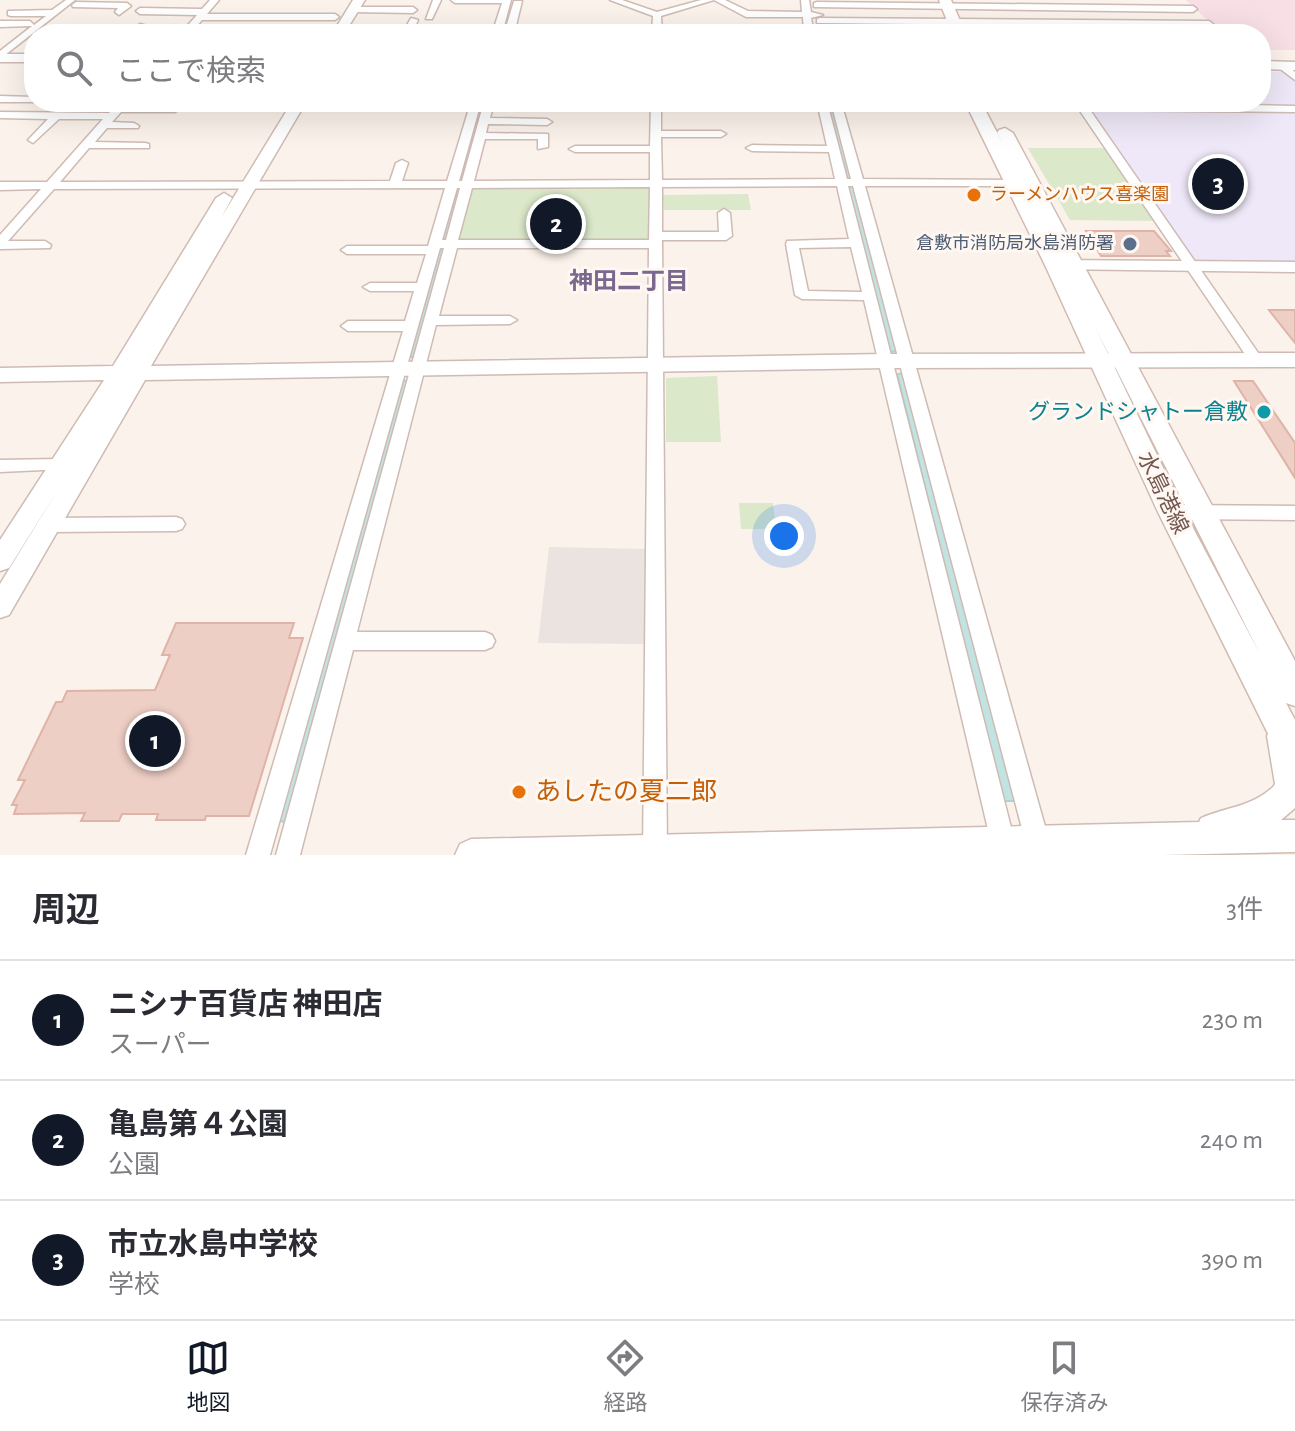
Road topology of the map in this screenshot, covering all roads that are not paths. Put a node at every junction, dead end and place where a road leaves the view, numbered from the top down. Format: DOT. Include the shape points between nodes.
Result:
graph roads {
  1 [pos="38,0"];
  2 [pos="215,0"];
  3 [pos="437,0"];
  4 [pos="455,0"];
  5 [pos="507,0"];
  6 [pos="518,0"];
  7 [pos="614,0"];
  8 [pos="642,0"];
  9 [pos="710,0"];
  10 [pos="718,0"];
  11 [pos="805,0"];
  12 [pos="1117,0"];
  13 [pos="1183,0"];
  14 [pos="353,3"];
  15 [pos="882,3"];
  16 [pos="627,4"];
  17 [pos="947,4"];
  18 [pos="1015,4"];
  19 [pos="1052,4"];
  20 [pos="69,5"];
  21 [pos="1124,8"];
  22 [pos="1193,9"];
  23 [pos="140,11"];
  24 [pos="119,12"];
  25 [pos="815,12"];
  26 [pos="11,13"];
  27 [pos="203,14"];
  28 [pos="657,15"];
  29 [pos="335,17"];
  30 [pos="429,17"];
  31 [pos="888,22"];
  32 [pos="0,24"];
  33 [pos="46,24"];
  34 [pos="46,24"];
  35 [pos="194,24"];
  36 [pos="331,24"];
  37 [pos="343,24"];
  38 [pos="410,24"];
  39 [pos="500,24"];
  40 [pos="512,24"];
  41 [pos="657,24"];
  42 [pos="908,24"];
  43 [pos="955,24"];
  44 [pos="1027,24"];
  45 [pos="1065,24"];
  46 [pos="1139,24"];
  47 [pos="1209,24"];
  48 [pos="24,27"];
  49 [pos="24,39"];
  50 [pos="6,51"];
  51 [pos="1271,57"];
  52 [pos="1295,57"];
  53 [pos="1288,66"];
  54 [pos="1295,77"];
  55 [pos="0,99"];
  56 [pos="19,99"];
  57 [pos="24,99"];
  58 [pos="1271,108"];
  59 [pos="1295,109"];
  60 [pos="279,112"];
  61 [pos="292,112"];
  62 [pos="474,112"];
  63 [pos="486,112"];
  64 [pos="656,112"];
  65 [pos="825,112"];
  66 [pos="838,112"];
  67 [pos="979,112"];
  68 [pos="994,112"];
  69 [pos="1086,112"];
  70 [pos="115,113"];
  71 [pos="1,115"];
  72 [pos="16,115"];
  73 [pos="57,115"];
  74 [pos="484,121"];
  75 [pos="547,122"];
  76 [pos="134,126"];
  77 [pos="0,130"];
  78 [pos="656,134"];
  79 [pos="721,134"];
  80 [pos="480,136"];
  81 [pos="33,140"];
  82 [pos="87,145"];
  83 [pos="145,146"];
  84 [pos="542,147"];
  85 [pos="752,148"];
  86 [pos="575,149"];
  87 [pos="656,149"];
  88 [pos="834,149"];
  89 [pos="402,163"];
  90 [pos="1021,182"];
  91 [pos="656,183"];
  92 [pos="850,183"];
  93 [pos="395,184"];
  94 [pos="461,184"];
  95 [pos="240,185"];
  96 [pos="5,186"];
  97 [pos="50,186"];
  98 [pos="0,196"];
  99 [pos="724,213"];
  100 [pos="655,240"];
  101 [pos="0,244"];
  102 [pos="45,245"];
  103 [pos="442,245"];
  104 [pos="347,250"];
  105 [pos="866,251"];
  106 [pos="1064,265"];
  107 [pos="1192,266"];
  108 [pos="1295,267"];
  109 [pos="370,287"];
  110 [pos="424,287"];
  111 [pos="870,296"];
  112 [pos="510,320"];
  113 [pos="430,321"];
  114 [pos="348,326"];
  115 [pos="412,326"];
  116 [pos="1110,360"];
  117 [pos="1256,360"];
  118 [pos="1295,360"];
  119 [pos="886,361"];
  120 [pos="908,361"];
  121 [pos="656,365"];
  122 [pos="409,368"];
  123 [pos="128,373"];
  124 [pos="0,375"];
  125 [pos="59,465"];
  126 [pos="0,466"];
  127 [pos="1171,512"];
  128 [pos="1203,512"];
  129 [pos="1295,513"];
  130 [pos="176,524"];
  131 [pos="49,525"];
  132 [pos="943,541"];
  133 [pos="0,561"];
  134 [pos="0,607"];
  135 [pos="345,641"];
  136 [pos="485,641"];
  137 [pos="983,695"];
  138 [pos="1285,703"];
  139 [pos="1295,753"];
  140 [pos="1295,836"];
  141 [pos="1180,838"];
  142 [pos="1005,848"];
  143 [pos="1039,849"];
  144 [pos="655,853"];
  145 [pos="258,855"];
  146 [pos="288,855"];
  147 [pos="471,855"];
  1 -- 20 [label="street" via="30,6"];
  2 -- 27 [label="street"];
  3 -- 30 [label="street"];
  4 -- 5 [label="street"];
  5 -- 39 [label="street"];
  6 -- 40 [label="street"];
  7 -- 16 [label="street"];
  8 -- 16 [label="street"];
  9 -- 28 [label="street"];
  10 -- 25 [label="street" via="746,14"];
  11 -- 25 [label="street"];
  12 -- 21 [label="street"];
  13 -- 22 [label="street"];
  14 -- 29 [label="street"];
  14 -- 37 [label="street"];
  14 -- 38 [label="street" via="413,15"];
  15 -- 17 [label="street"];
  15 -- 25 [label="street"];
  15 -- 31 [label="street"];
  16 -- 28 [label="street"];
  17 -- 18 [label="street"];
  17 -- 43 [label="main road"];
  18 -- 19 [label="street"];
  18 -- 44 [label="street"];
  19 -- 21 [label="street"];
  19 -- 45 [label="street"];
  20 -- 24 [label="street" via="127,6"];
  20 -- 26 [label="street"];
  20 -- 33 [label="street"];
  20 -- 34 [label="street"];
  21 -- 22 [label="street"];
  21 -- 46 [label="street"];
  22 -- 47 [label="street"];
  23 -- 27 [label="street"];
  25 -- 31 [label="street"];
  27 -- 29 [label="street"];
  27 -- 35 [label="street"];
  28 -- 41 [label="street"];
  29 -- 36 [label="street"];
  31 -- 42 [label="street"];
  32 -- 48 [label="street"];
  44 -- 45 [label="street"];
  45 -- 46 [label="street"];
  46 -- 47 [label="street"];
  49 -- 50 [label="street"];
  51 -- 52 [label="street"];
  53 -- 54 [label="street"];
  55 -- 56 [label="street"];
  56 -- 57 [label="street"];
  56 -- 71 [label="street"];
  58 -- 59 [label="street"];
  60 -- 95 [label="street"];
  61 -- 95 [label="street"];
  62 -- 94 [label="street"];
  63 -- 74 [label="street"];
  64 -- 78 [label="street"];
  65 -- 88 [label="street"];
  66 -- 92 [label="street"];
  67 -- 90 [label="main road, 水島港線"];
  68 -- 90 [label="main road, 水島港線"];
  69 -- 107 [label="street"];
  70 -- 73 [label="street"];
  70 -- 76 [label="street"];
  70 -- 82 [label="street"];
  71 -- 72 [label="street"];
  72 -- 73 [label="street"];
  72 -- 77 [label="street"];
  73 -- 81 [label="street"];
  74 -- 75 [label="street"];
  74 -- 80 [label="street"];
  78 -- 79 [label="street"];
  78 -- 87 [label="street"];
  80 -- 84 [label="street" via="544,136"];
  80 -- 94 [label="street"];
  82 -- 83 [label="street"];
  82 -- 97 [label="street"];
  85 -- 88 [label="street"];
  86 -- 87 [label="street"];
  87 -- 91 [label="street"];
  88 -- 92 [label="street"];
  89 -- 93 [label="street"];
  90 -- 92 [label="street"];
  90 -- 106 [label="main road, 水島港線"];
  91 -- 92 [label="street"];
  91 -- 94 [label="street"];
  91 -- 100 [label="street"];
  92 -- 105 [label="street"];
  92 -- 105 [label="street"];
  93 -- 94 [label="street"];
  93 -- 95 [label="street"];
  94 -- 103 [label="street"];
  95 -- 97 [label="street"];
  95 -- 123 [label="street"];
  96 -- 97 [label="street"];
  96 -- 98 [label="street"];
  97 -- 101 [label="street"];
  99 -- 100 [label="street" via="726,236"];
  100 -- 103 [label="street"];
  100 -- 121 [label="street"];
  101 -- 102 [label="street"];
  103 -- 104 [label="street"];
  103 -- 110 [label="street"];
  103 -- 113 [label="street"];
  105 -- 111 [label="street"];
  105 -- 111 [label="street" via="792,244 802,295"];
  105 -- 120 [label="street"];
  106 -- 107 [label="street"];
  106 -- 116 [label="main road, 水島港線"];
  107 -- 108 [label="street"];
  107 -- 117 [label="street"];
  109 -- 110 [label="street"];
  110 -- 115 [label="street"];
  111 -- 119 [label="street"];
  112 -- 113 [label="street"];
  113 -- 122 [label="street"];
  114 -- 115 [label="street"];
  115 -- 122 [label="street"];
  116 -- 117 [label="street"];
  116 -- 120 [label="street"];
  116 -- 127 [label="main road, 水島港線"];
  116 -- 128 [label="main road, 水島港線"];
  117 -- 118 [label="street"];
  119 -- 120 [label="street"];
  119 -- 121 [label="street"];
  119 -- 132 [label="street"];
  120 -- 132 [label="street"];
  121 -- 122 [label="street"];
  121 -- 144 [label="street"];
  122 -- 123 [label="street"];
  122 -- 135 [label="street"];
  122 -- 145 [label="street"];
  123 -- 124 [label="street"];
  123 -- 125 [label="street"];
  123 -- 131 [label="street"];
  125 -- 126 [label="street"];
  125 -- 133 [label="street"];
  127 -- 128 [label="street"];
  127 -- 138 [label="main road, 水島港線"];
  128 -- 129 [label="street"];
  128 -- 138 [label="main road, 水島港線"];
  130 -- 131 [label="street"];
  131 -- 134 [label="street"];
  132 -- 137 [label="street"];
  132 -- 137 [label="street"];
  135 -- 136 [label="street"];
  135 -- 146 [label="street"];
  137 -- 142 [label="street"];
  137 -- 143 [label="street"];
  138 -- 139 [label="main road, 水島港線"];
  138 -- 141 [label="street" via="1291,788 1278,807"];
  140 -- 141 [label="street"];
  141 -- 143 [label="street"];
  142 -- 143 [label="street"];
  142 -- 144 [label="street"];
  144 -- 147 [label="street"];
}
